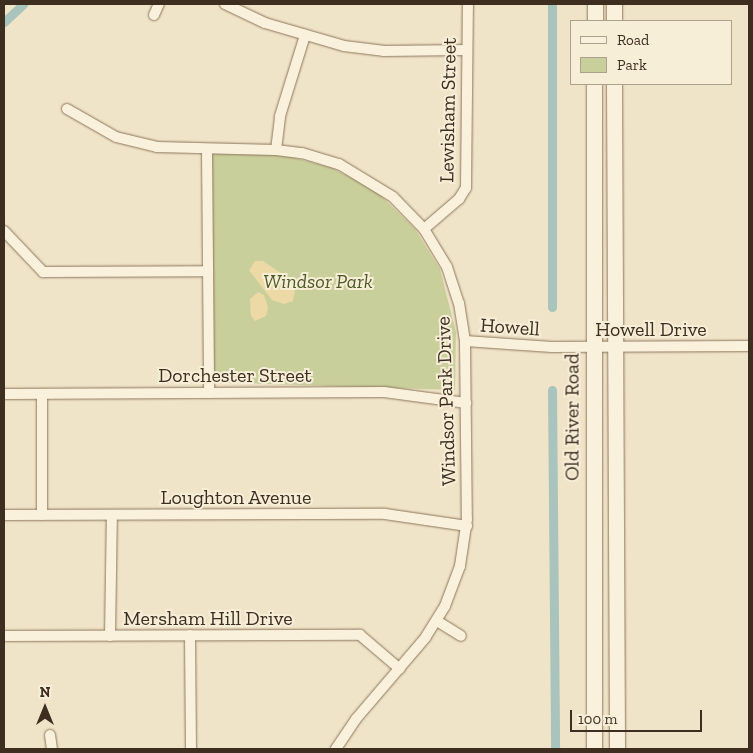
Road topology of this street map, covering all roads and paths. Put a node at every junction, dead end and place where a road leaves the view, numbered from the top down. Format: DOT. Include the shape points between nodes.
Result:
graph roads {
  1 [pos="159,4"];
  2 [pos="225,4"];
  3 [pos="468,4"];
  4 [pos="595,4"];
  5 [pos="614,4"];
  6 [pos="154,15"];
  7 [pos="595,20"];
  8 [pos="614,20"];
  9 [pos="305,35"];
  10 [pos="467,50"];
  11 [pos="594,85"];
  12 [pos="602,85"];
  13 [pos="614,85"];
  14 [pos="614,101"];
  15 [pos="67,109"];
  16 [pos="207,150"];
  17 [pos="276,150"];
  18 [pos="424,229"];
  19 [pos="4,231"];
  20 [pos="208,271"];
  21 [pos="465,341"];
  22 [pos="749,346"];
  23 [pos="552,347"];
  24 [pos="592,347"];
  25 [pos="616,347"];
  26 [pos="209,393"];
  27 [pos="4,394"];
  28 [pos="42,394"];
  29 [pos="466,402"];
  30 [pos="4,515"];
  31 [pos="42,515"];
  32 [pos="112,515"];
  33 [pos="467,526"];
  34 [pos="437,621"];
  35 [pos="190,635"];
  36 [pos="4,636"];
  37 [pos="110,636"];
  38 [pos="461,636"];
  39 [pos="400,668"];
  40 [pos="50,735"];
  41 [pos="52,749"];
  42 [pos="191,749"];
  43 [pos="336,749"];
  44 [pos="594,749"];
  45 [pos="617,749"];
  1 -- 6 [label="street"];
  2 -- 9 [label="street" via="265,23"];
  3 -- 10 [label="street, Lewisham Street"];
  4 -- 7 [label="main road"];
  5 -- 8 [label="main road"];
  9 -- 10 [label="street" via="363,49"];
  9 -- 17 [label="street" via="280,116"];
  10 -- 18 [label="street, Lewisham Street" via="466,188 459,199"];
  11 -- 24 [label="main road, Old River Road"];
  12 -- 14 [label="main road" via="604,94"];
  13 -- 14 [label="main road"];
  14 -- 25 [label="main road"];
  15 -- 16 [label="street, Windsor Park Drive" via="97,128 137,143"];
  16 -- 17 [label="street, Windsor Park Drive"];
  16 -- 20 [label="street"];
  17 -- 18 [label="street, Windsor Park Drive" via="322,158 358,173 393,197"];
  18 -- 21 [label="street, Windsor Park Drive" via="453,283"];
  19 -- 20 [label="street" via="43,272"];
  20 -- 26 [label="street"];
  21 -- 23 [label="street, Howell"];
  21 -- 29 [label="street, Windsor Park Drive"];
  22 -- 25 [label="street, Howell Drive"];
  23 -- 24 [label="street, Howell Drive"];
  24 -- 25 [label="street, Howell Drive"];
  24 -- 44 [label="main road, Old River Road"];
  25 -- 45 [label="main road"];
  26 -- 28 [label="street, Dorchester Street"];
  26 -- 29 [label="street, Dorchester Street" via="384,392"];
  27 -- 28 [label="street, Dorchester Street"];
  28 -- 31 [label="street"];
  29 -- 33 [label="street, Windsor Park Drive"];
  30 -- 31 [label="street, Loughton Avenue"];
  31 -- 32 [label="street, Loughton Avenue"];
  32 -- 33 [label="street, Loughton Avenue" via="384,514"];
  32 -- 37 [label="street"];
  33 -- 34 [label="street, Windsor Park Drive" via="460,566"];
  34 -- 38 [label="street"];
  34 -- 39 [label="street, Windsor Park Drive"];
  35 -- 37 [label="street, Mersham Hill Drive"];
  35 -- 39 [label="street, Mersham Hill Drive" via="360,635"];
  35 -- 42 [label="street"];
  36 -- 37 [label="street, Mersham Hill Drive"];
  39 -- 43 [label="street, Windsor Park Drive" via="356,719"];
  40 -- 41 [label="street"];
}
